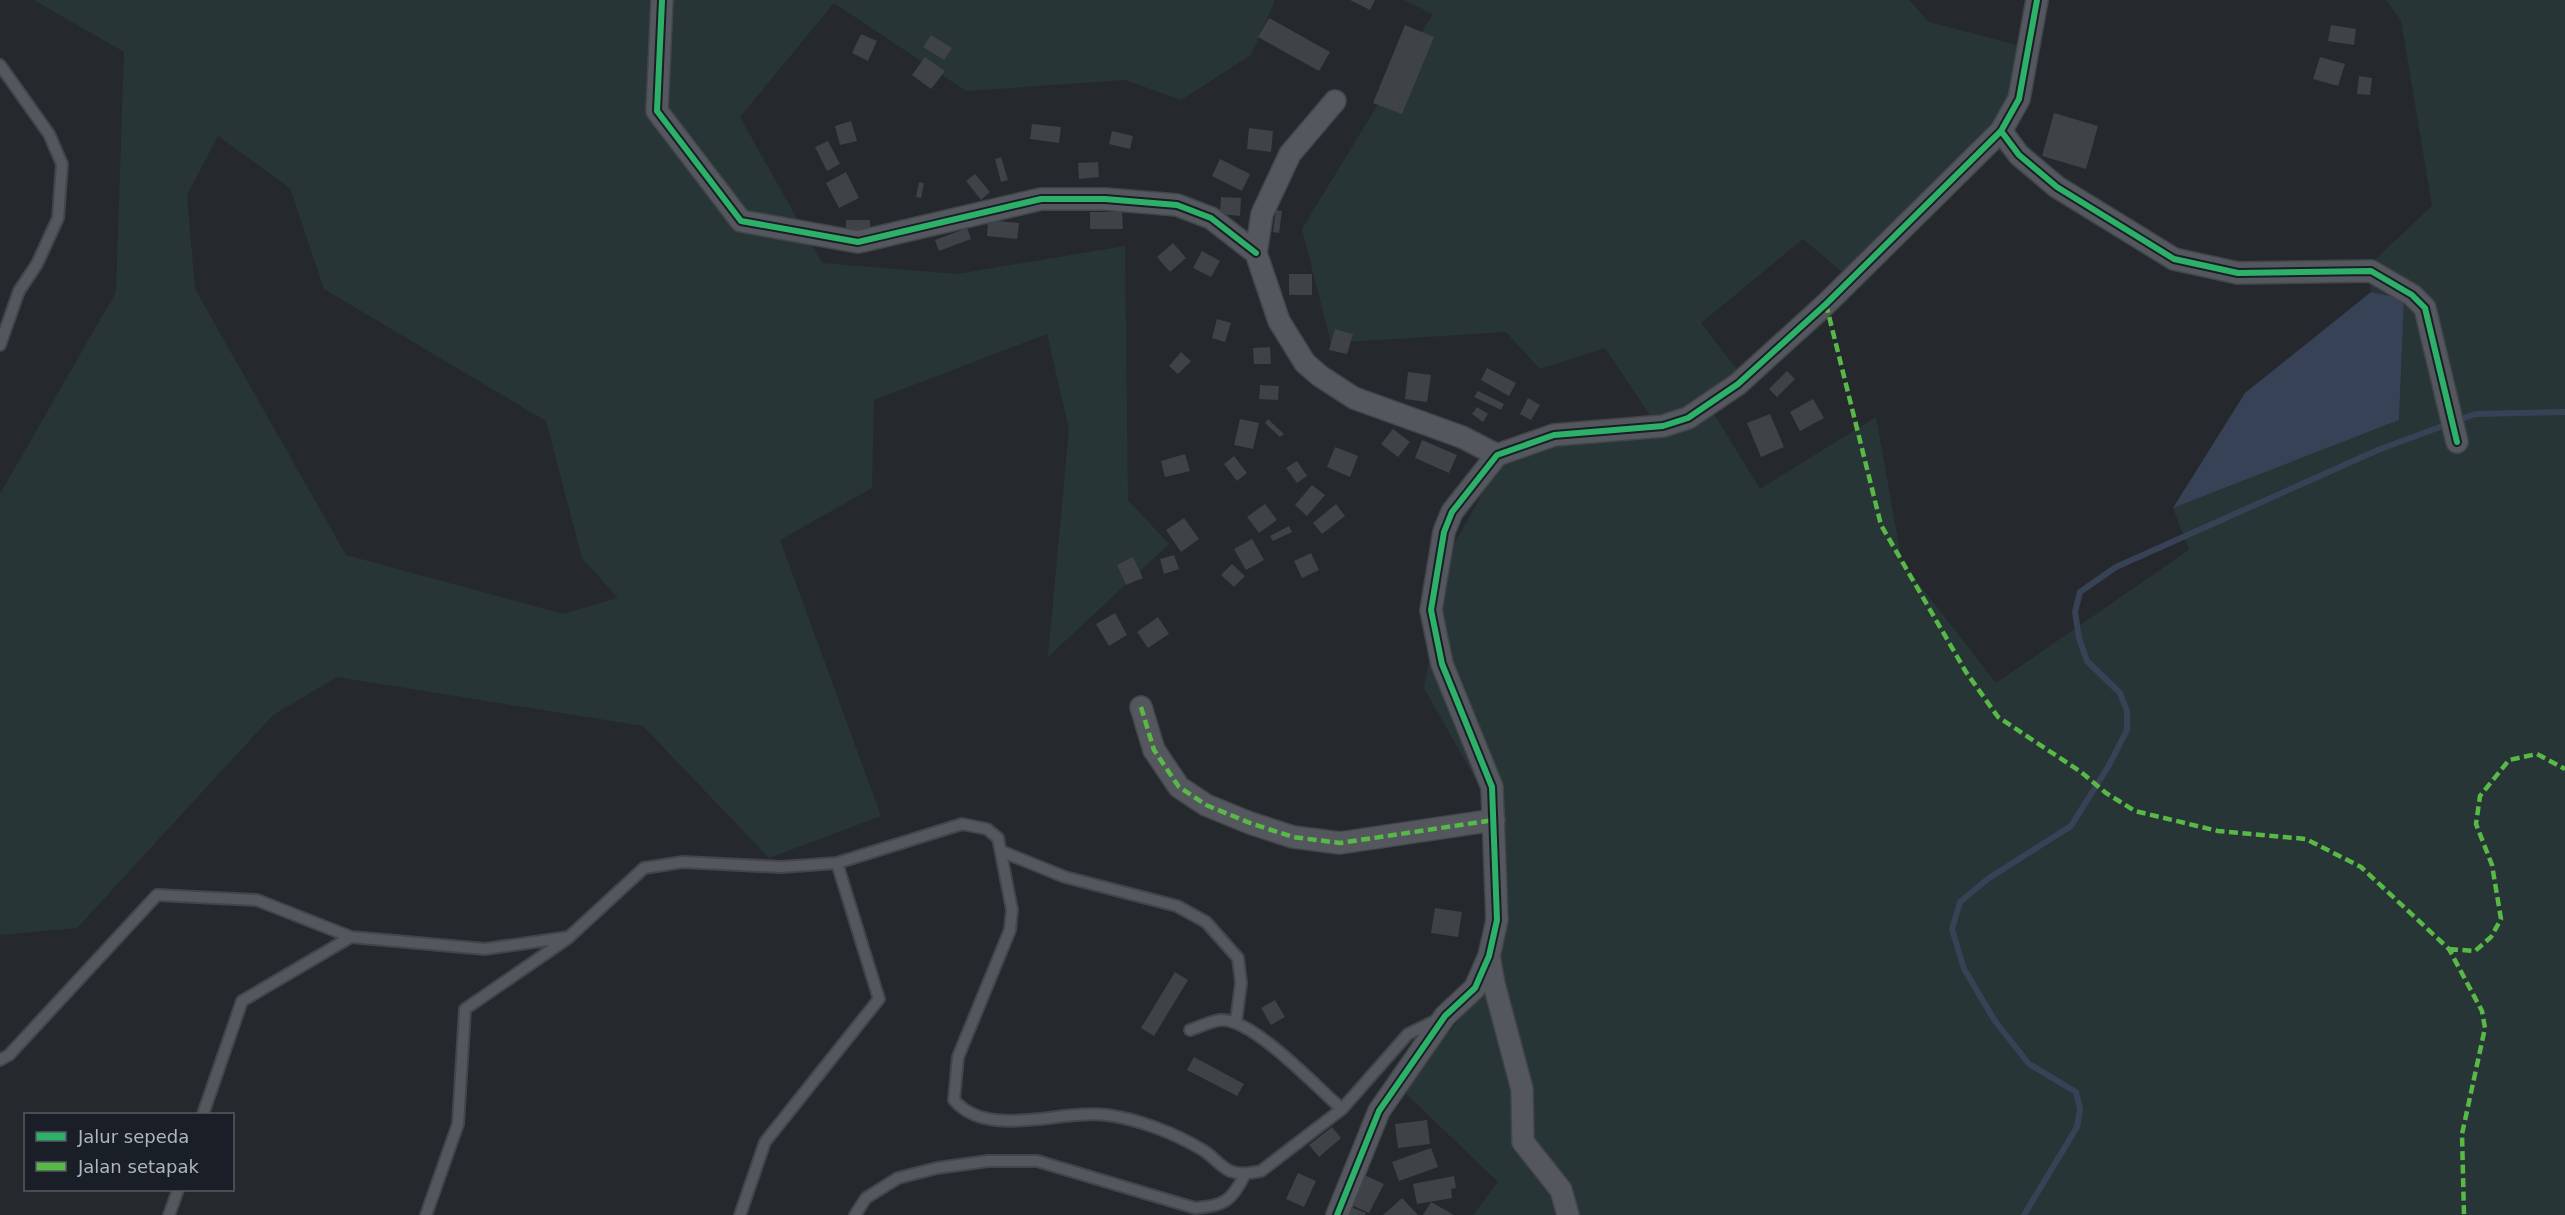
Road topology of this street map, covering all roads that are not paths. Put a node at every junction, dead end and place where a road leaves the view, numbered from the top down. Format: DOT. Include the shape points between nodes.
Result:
graph roads {
  1 [pos="662,0"];
  2 [pos="2037,0"];
  3 [pos="0,64"];
  4 [pos="1335,100"];
  5 [pos="2001,131"];
  6 [pos="1256,253"];
  7 [pos="0,345"];
  8 [pos="2457,442"];
  9 [pos="1497,455"];
  10 [pos="1141,707"];
  11 [pos="1494,820"];
  12 [pos="1003,852"];
  13 [pos="837,863"];
  14 [pos="351,937"];
  15 [pos="569,937"];
  16 [pos="1489,956"];
  17 [pos="1445,1016"];
  18 [pos="1236,1022"];
  19 [pos="1190,1030"];
  20 [pos="0,1060"];
  21 [pos="1342,1108"];
  22 [pos="203,1113"];
  23 [pos="1245,1174"];
  24 [pos="178,1191"];
  25 [pos="1217,1211"];
  26 [pos="169,1215"];
  27 [pos="426,1215"];
  28 [pos="740,1215"];
  29 [pos="855,1215"];
  30 [pos="1337,1215"];
  31 [pos="1568,1215"];
  1 -- 6 [label="street" via="657,111 741,221 858,242 1041,199 1105,199 1177,205 1211,218"];
  2 -- 5 [label="street" via="2019,99"];
  3 -- 7 [label="lane" via="49,134 62,164 58,218 37,264 19,291"];
  4 -- 6 [label="street" via="1290,154 1262,214"];
  5 -- 8 [label="street" via="2019,155 2057,187 2174,259 2238,273 2371,271 2412,295 2425,308"];
  5 -- 9 [label="street" via="1826,304 1738,384 1688,418 1663,426 1554,435"];
  6 -- 9 [label="street" via="1280,321 1305,363 1320,376 1354,398 1462,437"];
  9 -- 11 [label="street" via="1452,512 1444,532 1431,610 1442,664 1492,787"];
  10 -- 11 [label="street" via="1154,750 1179,787 1206,805 1250,824 1293,837 1340,843"];
  11 -- 16 [label="street" via="1497,920"];
  12 -- 13 [label="lane" via="998,838 987,829 962,824"];
  12 -- 18 [label="lane" via="1065,876 1177,906 1206,922 1238,958 1241,983"];
  12 -- 23 [label="lane" via="1012,910 1010,930 958,1058 954,1100 962,1109 978,1116 1005,1121 1077,1113 1108,1115 1158,1129 1203,1149 1229,1170"];
  13 -- 15 [label="lane" via="782,867 683,862 644,868"];
  13 -- 28 [label="lane" via="879,999 765,1142"];
  14 -- 15 [label="lane" via="485,950"];
  14 -- 20 [label="lane" via="257,900 158,895 9,1056"];
  14 -- 22 [label="lane" via="242,1001"];
  15 -- 27 [label="lane" via="465,1009 458,1124"];
  16 -- 17 [label="street" via="1475,988"];
  16 -- 31 [label="street" via="1521,1089 1523,1142 1561,1190"];
  17 -- 21 [label="lane" via="1408,1034"];
  17 -- 30 [label="street" via="1379,1111"];
  18 -- 19 [label="lane" via="1220,1020"];
  18 -- 21 [label="lane" via="1274,1047"];
  21 -- 23 [label="lane" via="1261,1171"];
  23 -- 25 [label="lane" via="1235,1196"];
  24 -- 26 [label="lane"];
  25 -- 29 [label="lane" via="1037,1161 988,1161 898,1178 866,1198"];
}
